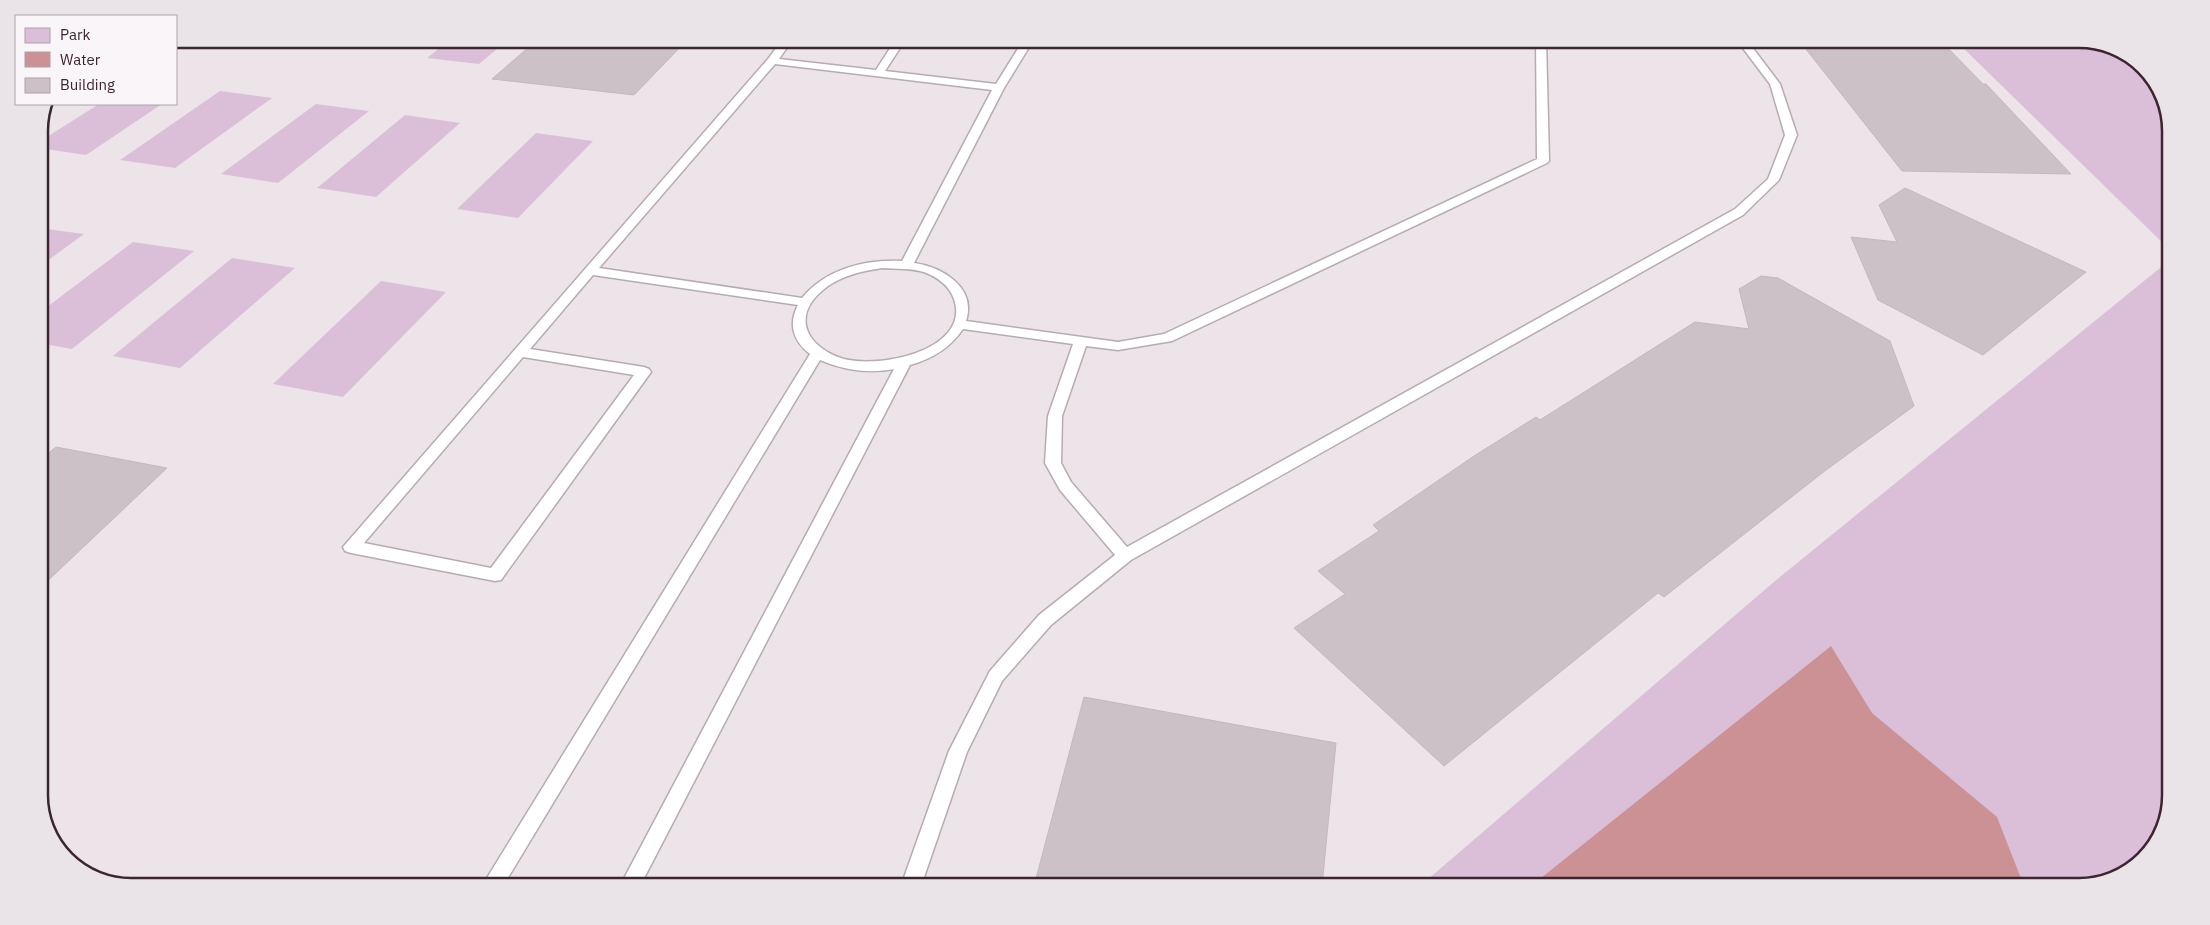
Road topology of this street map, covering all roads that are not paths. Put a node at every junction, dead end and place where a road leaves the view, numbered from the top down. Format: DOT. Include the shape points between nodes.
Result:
graph roads {
  1 [pos="781,48"];
  2 [pos="895,48"];
  3 [pos="1023,48"];
  4 [pos="1541,48"];
  5 [pos="1748,48"];
  6 [pos="772,61"];
  7 [pos="878,75"];
  8 [pos="999,88"];
  9 [pos="906,265"];
  10 [pos="590,270"];
  11 [pos="804,302"];
  12 [pos="960,324"];
  13 [pos="1081,341"];
  14 [pos="520,352"];
  15 [pos="817,353"];
  16 [pos="904,363"];
  17 [pos="1125,556"];
  18 [pos="497,878"];
  19 [pos="634,878"];
  20 [pos="914,878"];
  1 -- 6 [label="lane"];
  2 -- 7 [label="lane"];
  3 -- 8 [label="lane"];
  4 -- 13 [label="lane" via="1543,161 1167,338 1118,346"];
  5 -- 17 [label="lane" via="1775,84 1791,135 1773,180 1739,212"];
  6 -- 7 [label="lane"];
  6 -- 10 [label="lane"];
  7 -- 8 [label="lane"];
  8 -- 9 [label="lane"];
  9 -- 11 [label="lane" via="882,264 836,276"];
  9 -- 12 [label="lane" via="928,270 946,279 958,292 964,308"];
  10 -- 11 [label="lane"];
  10 -- 14 [label="lane"];
  11 -- 15 [label="lane" via="799,329 805,342"];
  12 -- 13 [label="lane"];
  12 -- 16 [label="lane" via="948,340 929,354"];
  13 -- 17 [label="lane" via="1055,416 1053,463 1065,486"];
  14 -- 14 [label="lane" via="358,539 352,547 495,575 644,372"];
  15 -- 16 [label="lane" via="834,362 856,366"];
  15 -- 18 [label="lane"];
  16 -- 19 [label="lane"];
  17 -- 20 [label="lane" via="1045,620 996,676 958,751"];
}
